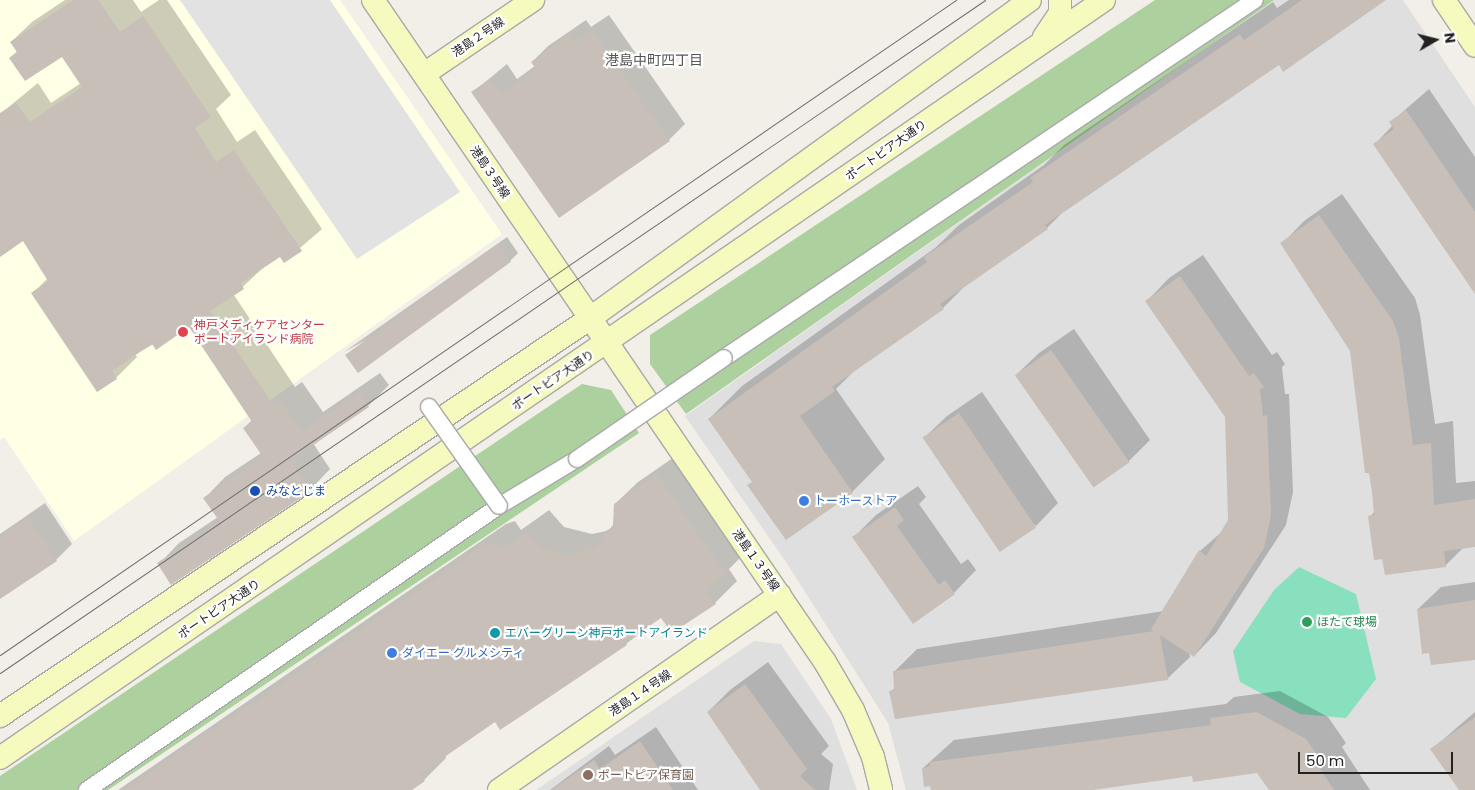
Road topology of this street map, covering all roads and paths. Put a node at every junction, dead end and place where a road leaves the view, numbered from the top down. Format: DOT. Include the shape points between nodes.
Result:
graph roads {
  1 [pos="373,0"];
  2 [pos="533,0"];
  3 [pos="1030,0"];
  4 [pos="1060,0"];
  5 [pos="1104,0"];
  6 [pos="1255,0"];
  7 [pos="1444,0"];
  8 [pos="1038,45"];
  9 [pos="1475,46"];
  10 [pos="424,74"];
  11 [pos="590,319"];
  12 [pos="606,344"];
  13 [pos="429,407"];
  14 [pos="500,506"];
  15 [pos="780,595"];
  16 [pos="0,716"];
  17 [pos="0,758"];
  18 [pos="87,790"];
  19 [pos="499,790"];
  20 [pos="881,790"];
  1 -- 10 [label="street, 港島３号線"];
  2 -- 10 [label="street, 港島２号線"];
  3 -- 11 [label="street"];
  4 -- 8 [label="street" via="1060,13"];
  5 -- 8 [label="street, ポートピア大通り"];
  6 -- 14 [label="street, bridge" via="576,459"];
  7 -- 9 [label="street"];
  8 -- 12 [label="street, ポートピア大通り"];
  10 -- 11 [label="street, 港島３号線"];
  11 -- 12 [label="street, 港島３号線"];
  11 -- 16 [label="street"];
  12 -- 15 [label="street, 港島１３号線"];
  12 -- 17 [label="street, ポートピア大通り"];
  13 -- 14 [label="street, bridge"];
  14 -- 18 [label="street"];
  15 -- 19 [label="street, 港島１４号線"];
  15 -- 20 [label="street, 港島１３号線" via="853,710 873,757"];
}
